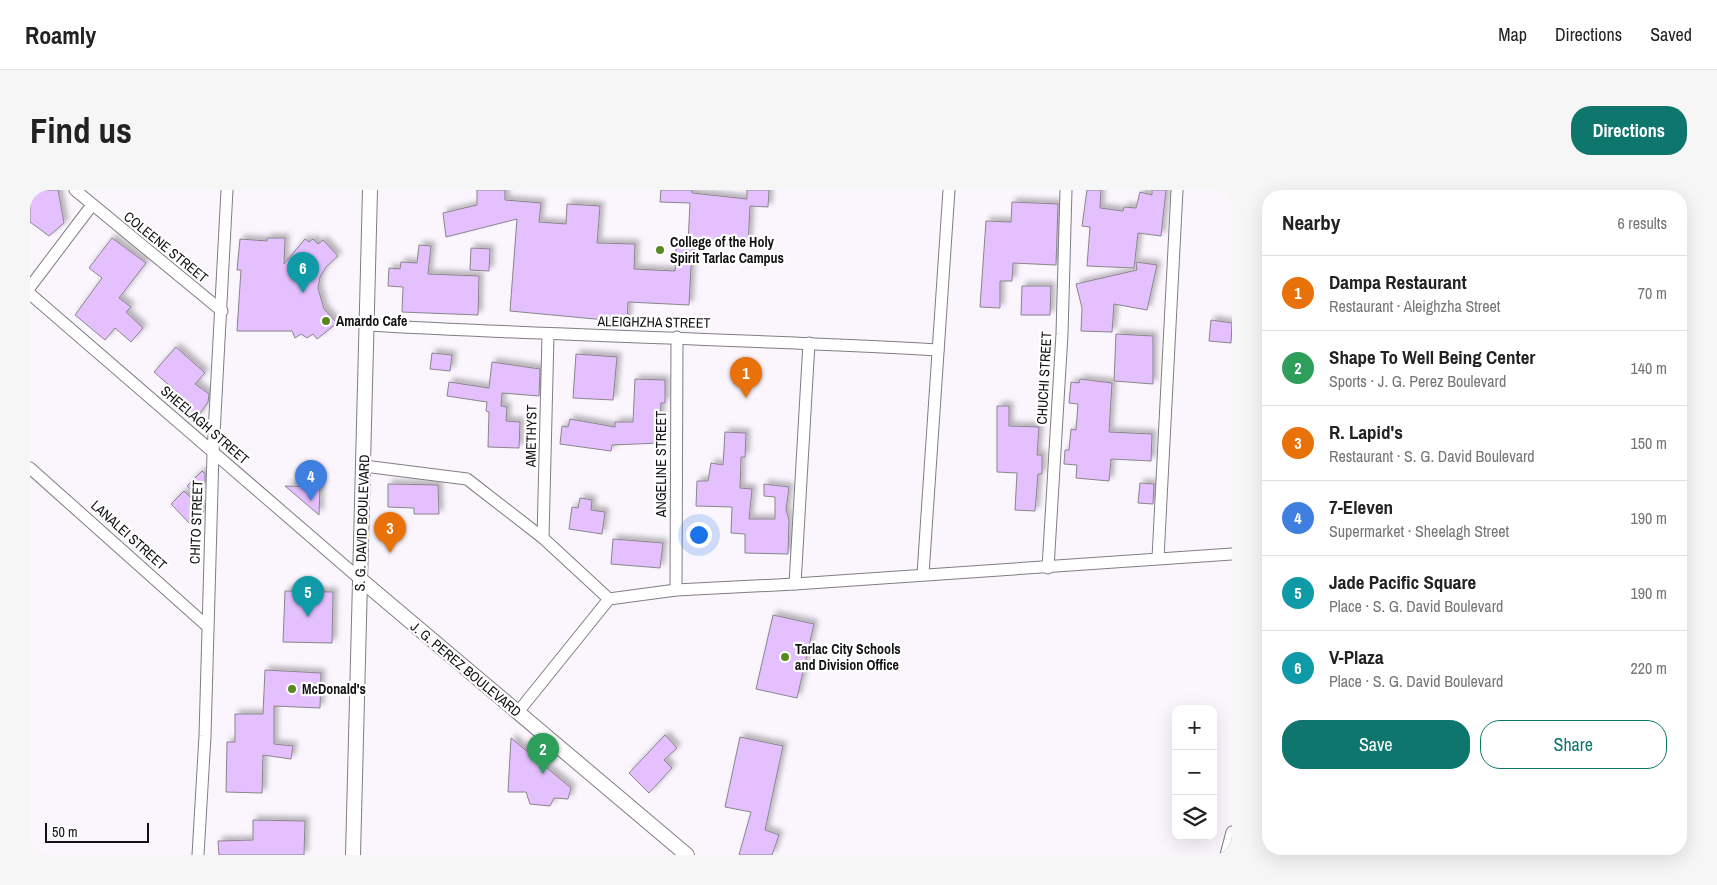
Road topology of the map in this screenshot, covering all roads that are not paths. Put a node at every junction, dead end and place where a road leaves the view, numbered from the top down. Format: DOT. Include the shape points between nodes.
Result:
graph roads {
  1 [pos="76,190"];
  2 [pos="226,190"];
  3 [pos="370,190"];
  4 [pos="949,190"];
  5 [pos="1066,190"];
  6 [pos="1177,190"];
  7 [pos="92,205"];
  8 [pos="30,287"];
  9 [pos="30,294"];
  10 [pos="222,311"];
  11 [pos="368,325"];
  12 [pos="548,335"];
  13 [pos="676,337"];
  14 [pos="809,343"];
  15 [pos="938,350"];
  16 [pos="213,453"];
  17 [pos="364,466"];
  18 [pos="30,468"];
  19 [pos="544,538"];
  20 [pos="1232,554"];
  21 [pos="1158,558"];
  22 [pos="1048,568"];
  23 [pos="923,574"];
  24 [pos="360,579"];
  25 [pos="795,584"];
  26 [pos="676,590"];
  27 [pos="609,599"];
  28 [pos="207,626"];
  29 [pos="518,712"];
  30 [pos="1232,832"];
  31 [pos="198,855"];
  32 [pos="353,855"];
  33 [pos="687,855"];
  34 [pos="1226,855"];
  1 -- 7 [label="street, COLEENE STREET"];
  2 -- 10 [label="street, CHITO STREET"];
  3 -- 11 [label="street, S. G. DAVID BOULEVARD"];
  4 -- 15 [label="street"];
  5 -- 22 [label="street, CHUCHI STREET" via="1062,334"];
  6 -- 21 [label="street"];
  7 -- 8 [label="street"];
  7 -- 10 [label="street, COLEENE STREET"];
  9 -- 16 [label="street, SHEELAGH STREET"];
  10 -- 16 [label="street, CHITO STREET"];
  11 -- 12 [label="street, ALEIGHZHA STREET"];
  11 -- 17 [label="street, S. G. DAVID BOULEVARD"];
  12 -- 13 [label="street, ALEIGHZHA STREET"];
  12 -- 19 [label="street, AMETHYST"];
  13 -- 14 [label="street, ALEIGHZHA STREET"];
  13 -- 26 [label="street, ANGELINE STREET"];
  14 -- 15 [label="street, ALEIGHZHA STREET"];
  14 -- 25 [label="street"];
  15 -- 23 [label="street"];
  16 -- 24 [label="street, SHEELAGH STREET"];
  16 -- 28 [label="street, CHITO STREET"];
  17 -- 19 [label="street" via="467,479"];
  17 -- 24 [label="street, S. G. DAVID BOULEVARD"];
  18 -- 28 [label="street, LANALEI STREET"];
  19 -- 27 [label="street"];
  20 -- 21 [label="street"];
  21 -- 22 [label="street"];
  22 -- 23 [label="street"];
  23 -- 25 [label="street"];
  24 -- 29 [label="street, J. G. PEREZ BOULEVARD"];
  24 -- 32 [label="street, S. G. DAVID BOULEVARD"];
  25 -- 26 [label="street"];
  26 -- 27 [label="street"];
  27 -- 29 [label="street"];
  28 -- 31 [label="street, CHITO STREET"];
  29 -- 33 [label="street, J. G. PEREZ BOULEVARD"];
  30 -- 34 [label="street"];
}
